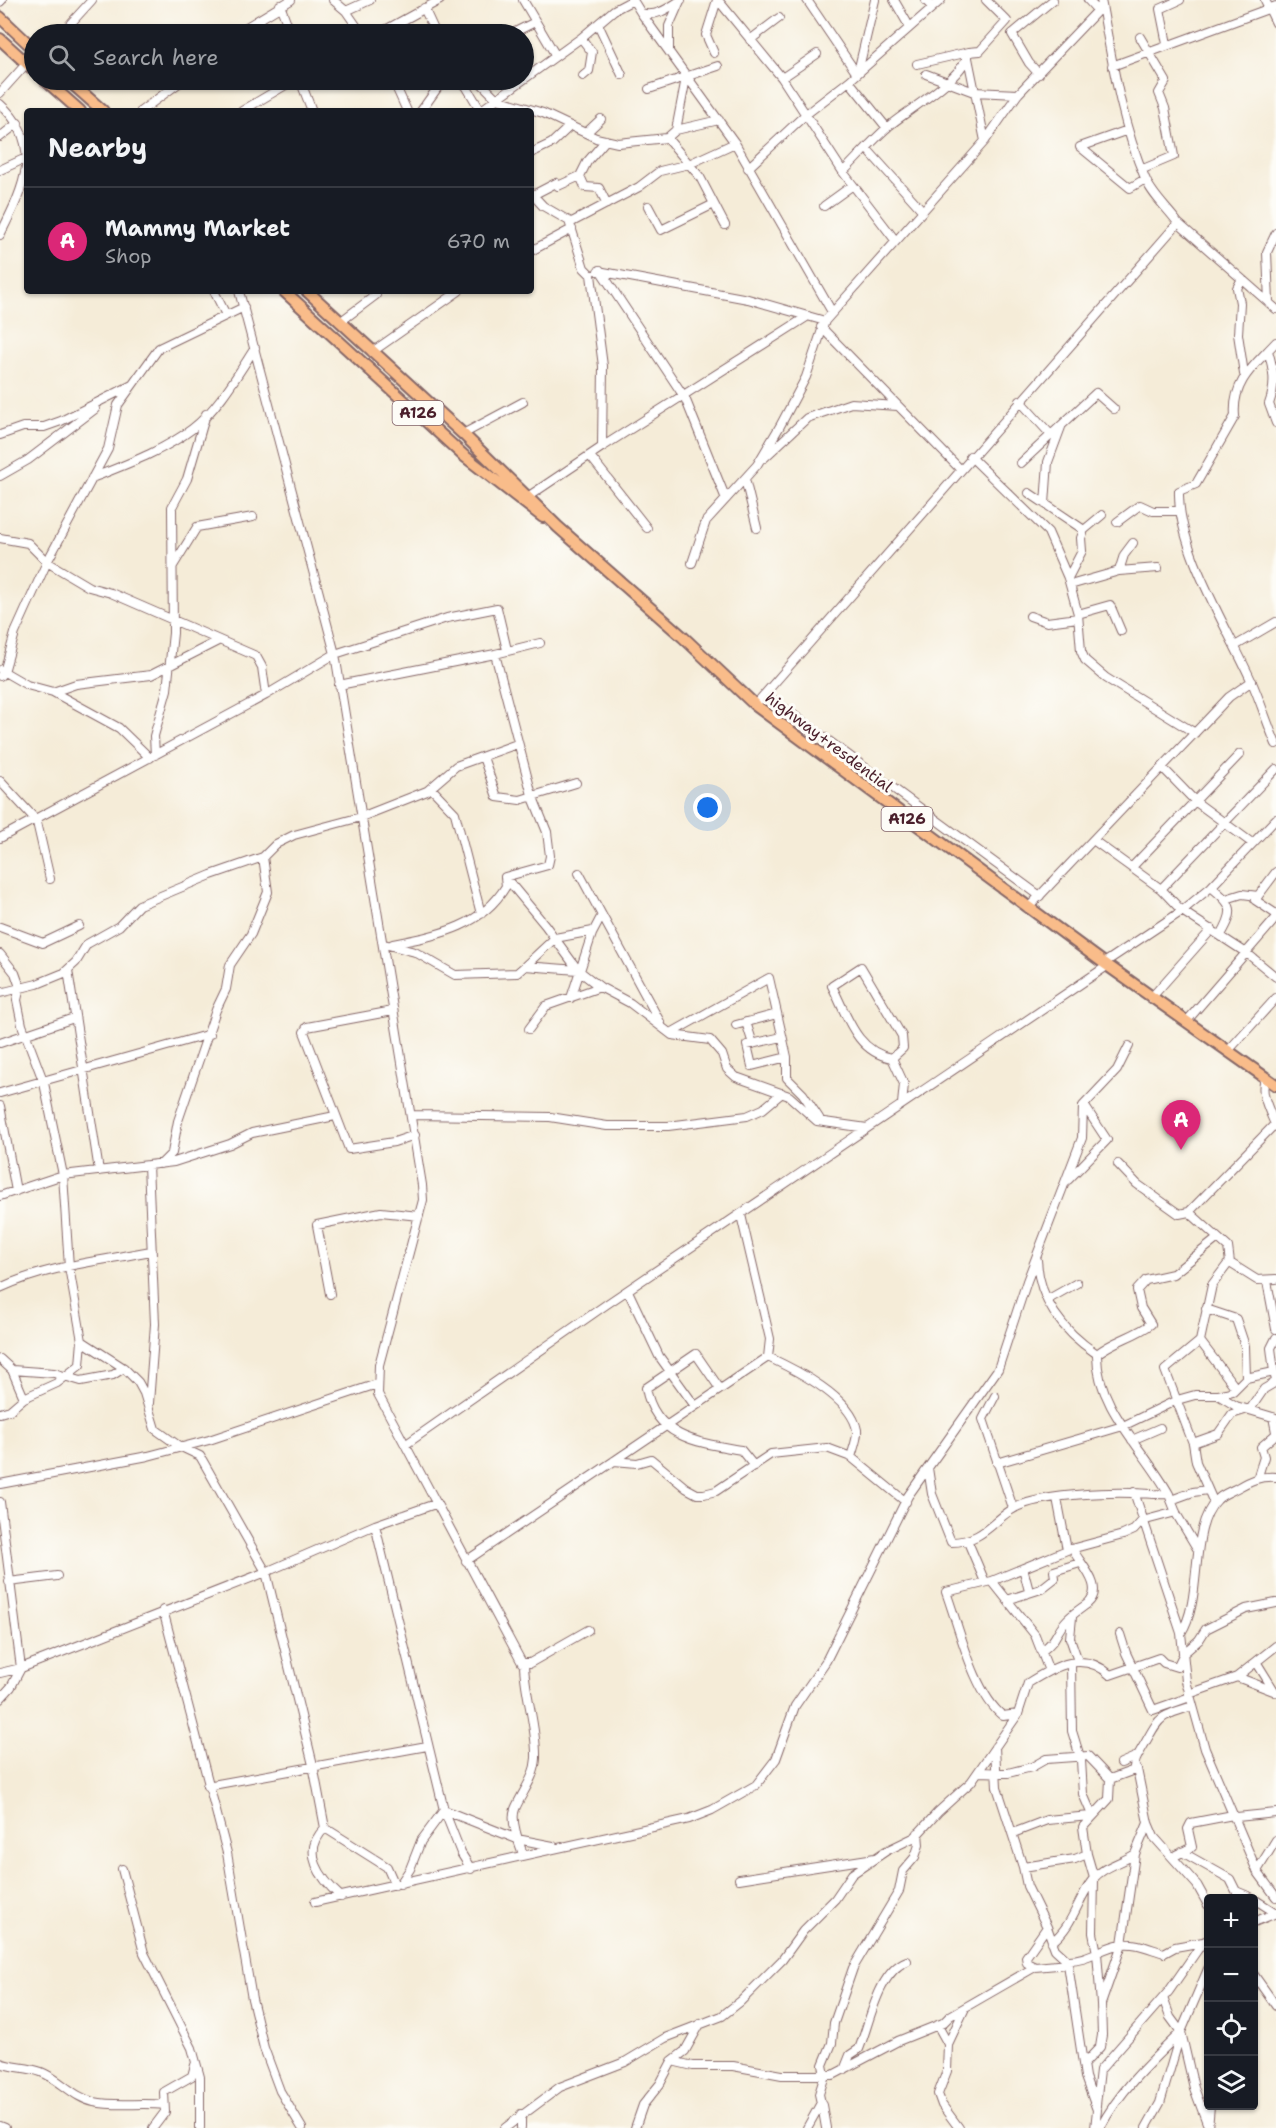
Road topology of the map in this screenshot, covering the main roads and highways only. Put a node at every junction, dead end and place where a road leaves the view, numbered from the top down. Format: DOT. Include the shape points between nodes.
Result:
graph roads {
  1 [pos="0,17"];
  2 [pos="0,39"];
  3 [pos="24,40"];
  4 [pos="24,61"];
  5 [pos="56,90"];
  6 [pos="79,90"];
  7 [pos="77,108"];
  8 [pos="100,108"];
  9 [pos="287,294"];
  10 [pos="312,294"];
  11 [pos="558,527"];
  12 [pos="1276,1085"];
  1 -- 3 [label="highway"];
  2 -- 4 [label="highway"];
  5 -- 7 [label="highway"];
  6 -- 8 [label="highway"];
  9 -- 11 [label="highway, A126" via="463,455"];
  10 -- 11 [label="highway, A126"];
  11 -- 12 [label="highway, highway+resdential / A126" via="755,705 1105,965"];
}
